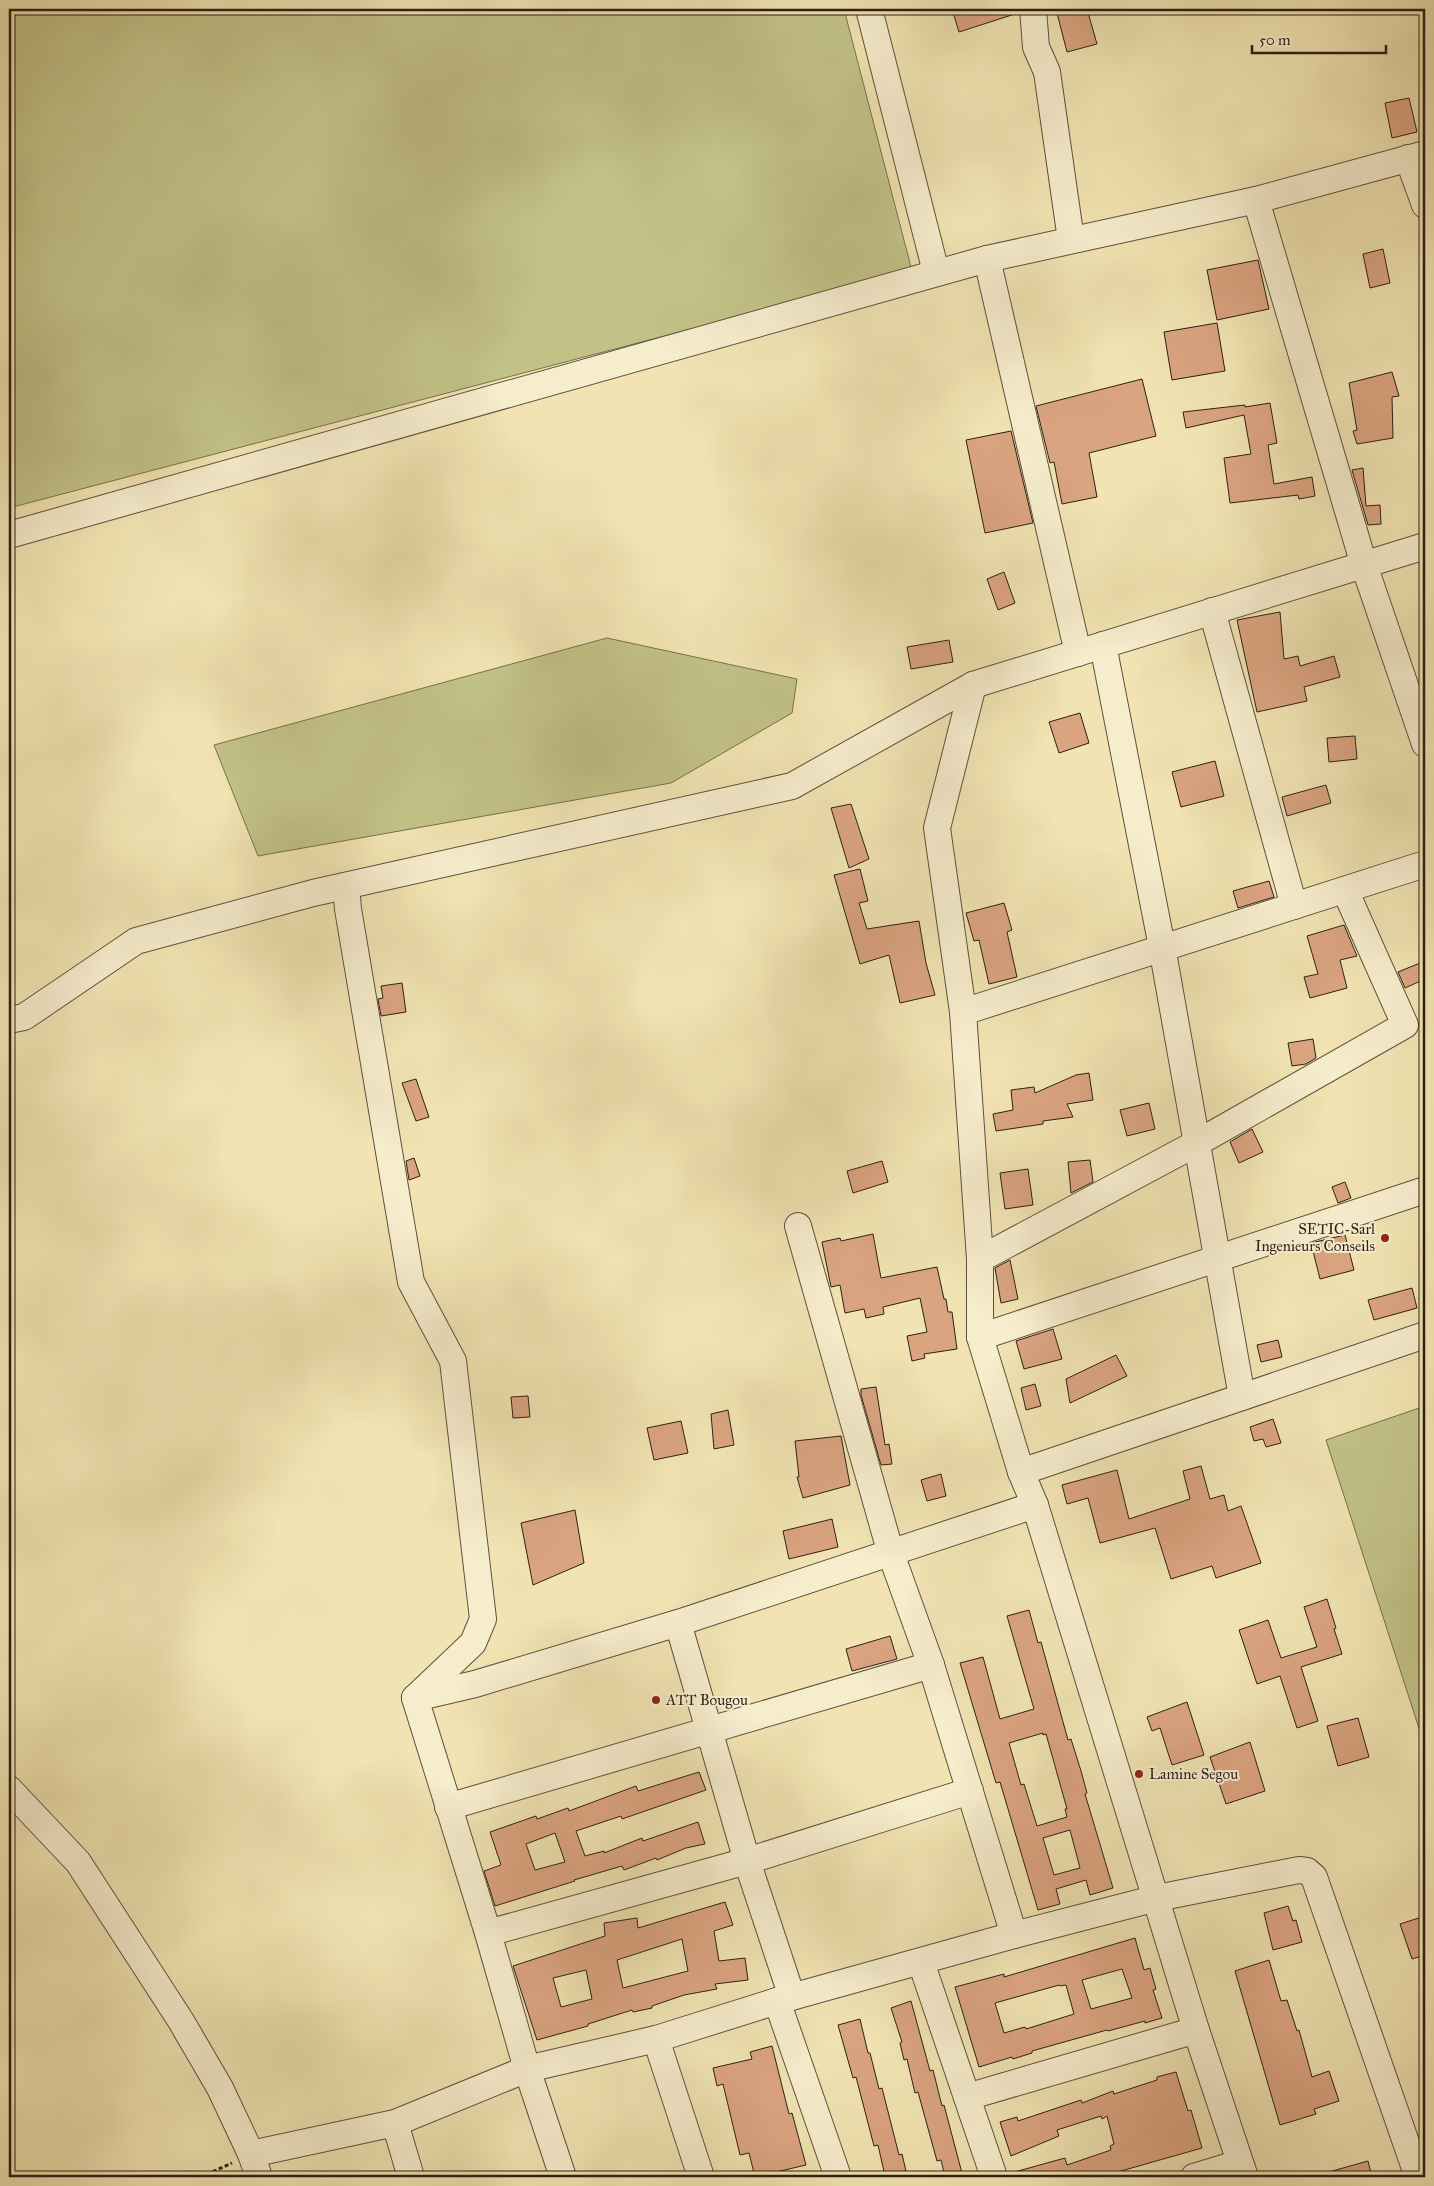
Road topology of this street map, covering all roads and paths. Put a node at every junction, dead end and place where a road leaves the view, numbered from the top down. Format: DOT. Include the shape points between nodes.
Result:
graph roads {
  1 [pos="869,9"];
  2 [pos="1033,9"];
  3 [pos="1417,156"];
  4 [pos="1256,200"];
  5 [pos="1425,205"];
  6 [pos="1071,240"];
  7 [pos="987,259"];
  8 [pos="936,272"];
  9 [pos="9,535"];
  10 [pos="1425,546"];
  11 [pos="1364,565"];
  12 [pos="1212,611"];
  13 [pos="1103,645"];
  14 [pos="1078,653"];
  15 [pos="972,685"];
  16 [pos="1424,734"];
  17 [pos="1425,864"];
  18 [pos="346,886"];
  19 [pos="1345,890"];
  20 [pos="1294,906"];
  21 [pos="1162,947"];
  22 [pos="963,1012"];
  23 [pos="9,1020"];
  24 [pos="1197,1143"];
  25 [pos="1425,1190"];
  26 [pos="798,1226"];
  27 [pos="980,1259"];
  28 [pos="1218,1259"];
  29 [pos="1425,1335"];
  30 [pos="980,1337"];
  31 [pos="1242,1396"];
  32 [pos="1020,1472"];
  33 [pos="1035,1505"];
  34 [pos="891,1554"];
  35 [pos="678,1623"];
  36 [pos="931,1665"];
  37 [pos="415,1698"];
  38 [pos="709,1729"];
  39 [pos="9,1789"];
  40 [pos="970,1791"];
  41 [pos="448,1807"];
  42 [pos="747,1861"];
  43 [pos="1157,1898"];
  44 [pos="488,1933"];
  45 [pos="1014,1935"];
  46 [pos="921,1962"];
  47 [pos="785,1999"];
  48 [pos="1196,2030"];
  49 [pos="656,2038"];
  50 [pos="527,2069"];
  51 [pos="968,2096"];
  52 [pos="395,2123"];
  53 [pos="254,2170"];
  54 [pos="1242,2170"];
  55 [pos="201,2177"];
  56 [pos="411,2177"];
  57 [pos="563,2177"];
  58 [pos="701,2177"];
  59 [pos="838,2177"];
  60 [pos="994,2177"];
  61 [pos="1194,2177"];
  62 [pos="1418,2177"];
  1 -- 8 [label="street"];
  2 -- 6 [label="street" via="1036,47 1047,72"];
  3 -- 4 [label="street"];
  3 -- 5 [label="street"];
  4 -- 6 [label="street"];
  4 -- 11 [label="street"];
  6 -- 7 [label="street"];
  7 -- 8 [label="street"];
  7 -- 14 [label="street"];
  8 -- 9 [label="street"];
  10 -- 11 [label="street"];
  11 -- 12 [label="street"];
  11 -- 16 [label="street"];
  12 -- 13 [label="street"];
  12 -- 20 [label="street"];
  13 -- 14 [label="street"];
  13 -- 21 [label="street"];
  14 -- 15 [label="street"];
  15 -- 18 [label="street" via="792,786"];
  15 -- 22 [label="street" via="937,828"];
  17 -- 19 [label="street"];
  18 -- 23 [label="street" via="136,941 24,1017"];
  18 -- 37 [label="street" via="411,1282 453,1361 484,1619 473,1643"];
  19 -- 20 [label="street"];
  19 -- 24 [label="street" via="1405,1025"];
  20 -- 21 [label="street"];
  21 -- 22 [label="street"];
  21 -- 24 [label="street"];
  22 -- 27 [label="street"];
  24 -- 27 [label="street"];
  24 -- 28 [label="street"];
  25 -- 28 [label="street"];
  26 -- 34 [label="street"];
  27 -- 30 [label="street"];
  28 -- 30 [label="street"];
  28 -- 31 [label="street"];
  29 -- 31 [label="street"];
  30 -- 32 [label="street"];
  31 -- 32 [label="street"];
  32 -- 33 [label="street"];
  33 -- 34 [label="street"];
  33 -- 43 [label="street"];
  34 -- 35 [label="street"];
  34 -- 36 [label="street"];
  35 -- 37 [label="street" via="475,1684"];
  35 -- 38 [label="street"];
  36 -- 38 [label="street"];
  36 -- 40 [label="street"];
  37 -- 41 [label="street"];
  38 -- 41 [label="street"];
  38 -- 42 [label="street"];
  39 -- 53 [label="street" via="78,1862 181,2021 220,2088"];
  40 -- 42 [label="street"];
  40 -- 45 [label="street"];
  41 -- 44 [label="street"];
  42 -- 44 [label="street"];
  42 -- 47 [label="street"];
  43 -- 45 [label="street"];
  43 -- 48 [label="street"];
  43 -- 62 [label="street" via="1299,1870 1314,1877"];
  44 -- 50 [label="street"];
  45 -- 46 [label="street"];
  46 -- 47 [label="street"];
  46 -- 51 [label="street"];
  47 -- 49 [label="street"];
  47 -- 59 [label="street"];
  48 -- 51 [label="street"];
  48 -- 54 [label="street"];
  49 -- 50 [label="street"];
  49 -- 58 [label="street"];
  50 -- 52 [label="street"];
  50 -- 57 [label="street"];
  51 -- 60 [label="street"];
  52 -- 53 [label="street"];
  52 -- 56 [label="street"];
  53 -- 55 [label="path"];
  54 -- 61 [label="street"];
}
